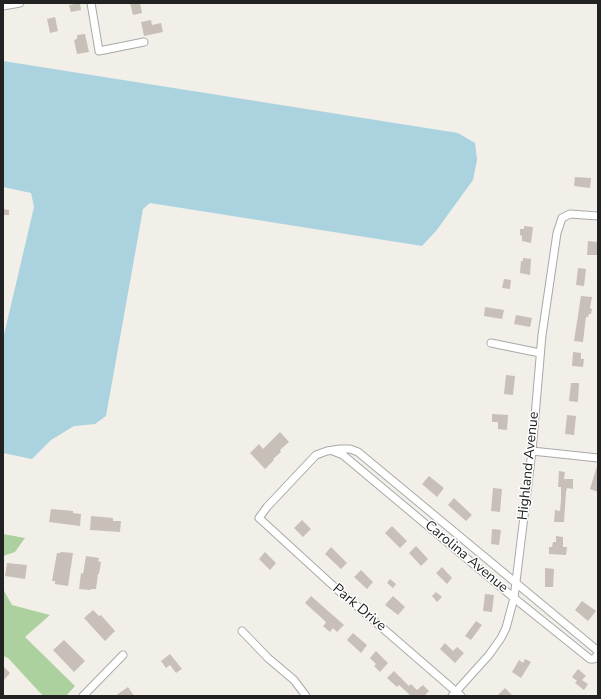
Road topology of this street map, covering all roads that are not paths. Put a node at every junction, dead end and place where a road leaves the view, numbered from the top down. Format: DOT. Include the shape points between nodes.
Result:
graph roads {
  1 [pos="20,3"];
  2 [pos="91,3"];
  3 [pos="3,6"];
  4 [pos="144,42"];
  5 [pos="598,216"];
  6 [pos="491,343"];
  7 [pos="540,353"];
  8 [pos="333,451"];
  9 [pos="532,451"];
  10 [pos="598,458"];
  11 [pos="427,510"];
  12 [pos="259,518"];
  13 [pos="419,519"];
  14 [pos="516,584"];
  15 [pos="514,598"];
  16 [pos="242,631"];
  17 [pos="598,651"];
  18 [pos="598,654"];
  19 [pos="123,655"];
  20 [pos="456,695"];
  21 [pos="83,696"];
  22 [pos="306,696"];
  1 -- 3 [label="street"];
  2 -- 4 [label="street" via="99,51"];
  5 -- 7 [label="street, Highland Avenue" via="570,214 562,218 557,233"];
  6 -- 7 [label="street"];
  7 -- 9 [label="street, Highland Avenue"];
  8 -- 11 [label="street, Carolina Avenue" via="350,449 358,452"];
  8 -- 12 [label="street, Carolina Avenue" via="316,455"];
  8 -- 13 [label="street, Carolina Avenue" via="343,455"];
  9 -- 10 [label="street"];
  9 -- 14 [label="street, Highland Avenue"];
  11 -- 13 [label="street"];
  11 -- 14 [label="street, Carolina Avenue"];
  12 -- 20 [label="street, Park Drive"];
  13 -- 15 [label="street, Carolina Avenue"];
  14 -- 15 [label="street, Highland Avenue"];
  14 -- 17 [label="street, Carolina Avenue"];
  15 -- 18 [label="street, Carolina Avenue" via="590,659 594,659"];
  15 -- 20 [label="street, Highland Avenue" via="501,638"];
  16 -- 22 [label="street" via="294,680"];
  19 -- 21 [label="street"];
}
